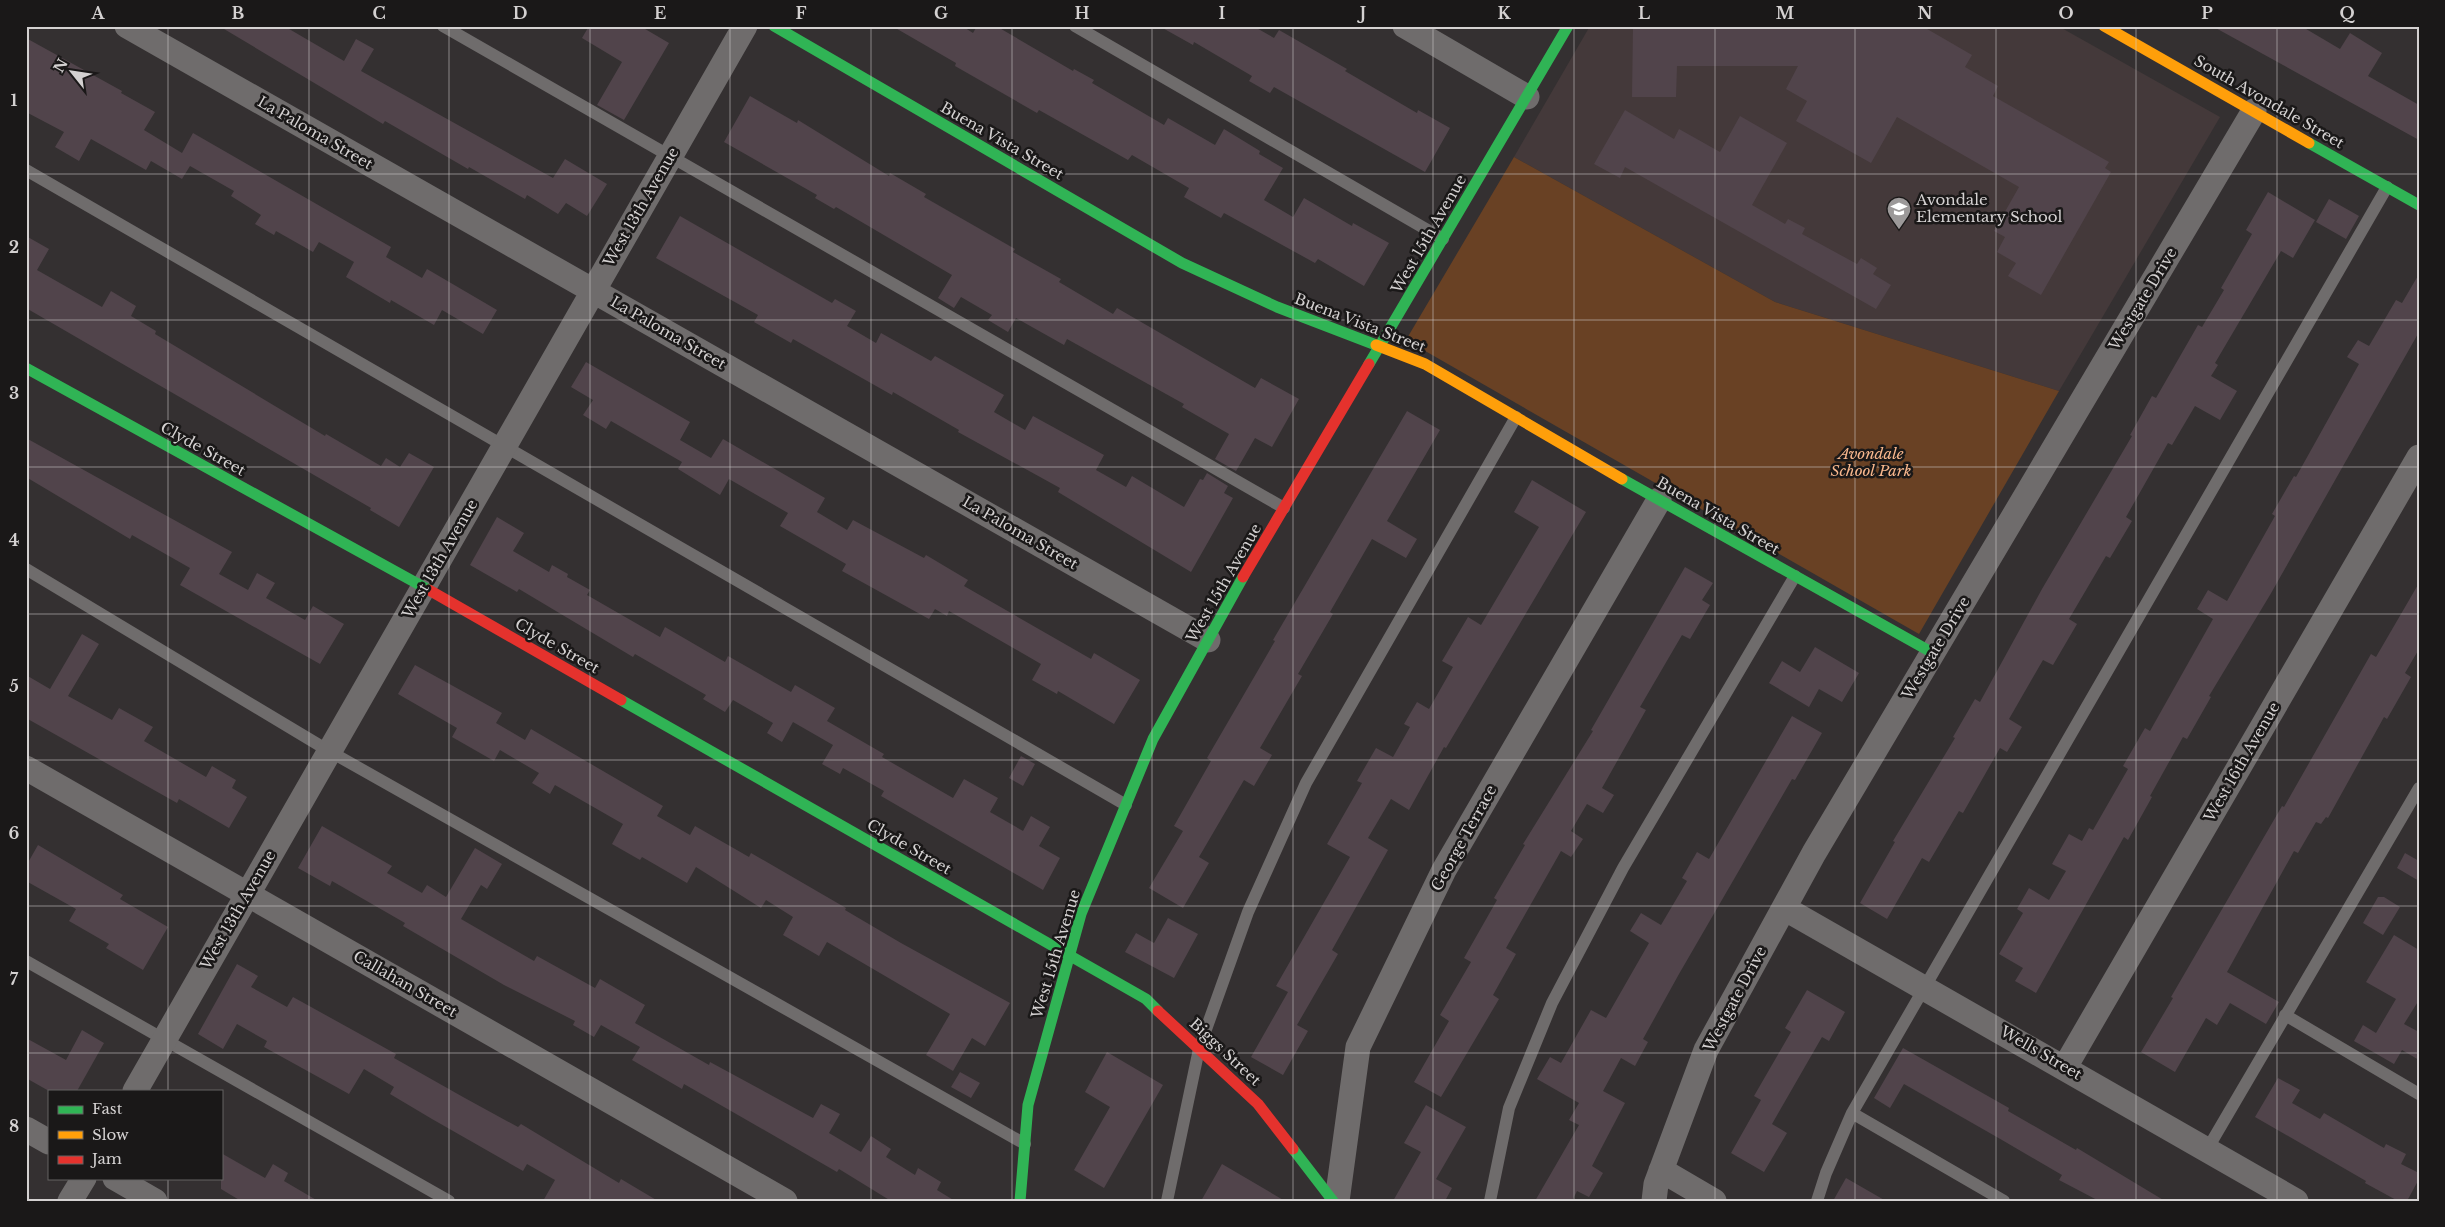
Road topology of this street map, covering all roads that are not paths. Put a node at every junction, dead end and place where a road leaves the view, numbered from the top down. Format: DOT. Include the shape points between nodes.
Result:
graph roads {
  1 [pos="127,26"];
  2 [pos="443,26"];
  3 [pos="745,26"];
  4 [pos="774,26"];
  5 [pos="1076,26"];
  6 [pos="1405,26"];
  7 [pos="1568,26"];
  8 [pos="2104,26"];
  9 [pos="1527,97"];
  10 [pos="2254,111"];
  11 [pos="670,157"];
  12 [pos="26,170"];
  13 [pos="2387,187"];
  14 [pos="2419,205"];
  15 [pos="1443,240"];
  16 [pos="593,291"];
  17 [pos="1380,346"];
  18 [pos="26,368"];
  19 [pos="1516,417"];
  20 [pos="504,446"];
  21 [pos="2419,457"];
  22 [pos="1659,500"];
  23 [pos="1284,508"];
  24 [pos="26,569"];
  25 [pos="1795,576"];
  26 [pos="423,587"];
  27 [pos="1208,640"];
  28 [pos="1933,653"];
  29 [pos="329,751"];
  30 [pos="26,768"];
  31 [pos="2419,788"];
  32 [pos="1126,805"];
  33 [pos="247,894"];
  34 [pos="1784,908"];
  35 [pos="1070,956"];
  36 [pos="26,961"];
  37 [pos="1923,986"];
  38 [pos="2285,1016"];
  39 [pos="164,1040"];
  40 [pos="1199,1049"];
  41 [pos="2065,1067"];
  42 [pos="136,1090"];
  43 [pos="2419,1094"];
  44 [pos="1852,1113"];
  45 [pos="26,1129"];
  46 [pos="48,1141"];
  47 [pos="1025,1144"];
  48 [pos="2208,1148"];
  49 [pos="1661,1170"];
  50 [pos="83,1180"];
  51 [pos="118,1180"];
  52 [pos="70,1201"];
  53 [pos="155,1201"];
  54 [pos="449,1201"];
  55 [pos="784,1201"];
  56 [pos="1020,1201"];
  57 [pos="1168,1201"];
  58 [pos="1333,1201"];
  59 [pos="1337,1201"];
  60 [pos="1490,1201"];
  61 [pos="1654,1201"];
  62 [pos="1714,1201"];
  63 [pos="1817,1201"];
  64 [pos="2004,1201"];
  65 [pos="2296,1201"];
  1 -- 16 [label="street, La Paloma Street"];
  2 -- 11 [label="lane"];
  3 -- 11 [label="street, West 13th Avenue"];
  4 -- 17 [label="street, Buena Vista Street" via="1182,263 1277,306"];
  5 -- 15 [label="lane"];
  6 -- 9 [label="street"];
  7 -- 9 [label="street, West 15th Avenue"];
  8 -- 10 [label="street, South Avondale Street"];
  9 -- 15 [label="street, West 15th Avenue"];
  10 -- 13 [label="street, South Avondale Street"];
  10 -- 28 [label="street, Westgate Drive"];
  11 -- 16 [label="street, West 13th Avenue"];
  11 -- 23 [label="lane"];
  12 -- 20 [label="lane"];
  13 -- 14 [label="street, South Avondale Street"];
  13 -- 37 [label="lane"];
  15 -- 17 [label="street, West 15th Avenue"];
  16 -- 20 [label="street, West 13th Avenue"];
  16 -- 27 [label="street, La Paloma Street"];
  17 -- 19 [label="street, Buena Vista Street" via="1425,364"];
  17 -- 23 [label="street, West 15th Avenue"];
  18 -- 26 [label="street, Clyde Street"];
  19 -- 22 [label="street, Buena Vista Street"];
  19 -- 40 [label="lane" via="1306,783 1248,912"];
  20 -- 26 [label="street, West 13th Avenue"];
  20 -- 32 [label="lane"];
  21 -- 41 [label="street, West 16th Avenue"];
  22 -- 25 [label="street, Buena Vista Street"];
  22 -- 59 [label="street, George Terrace" via="1444,870 1358,1047"];
  23 -- 27 [label="street, West 15th Avenue"];
  24 -- 29 [label="lane"];
  25 -- 28 [label="street, Buena Vista Street"];
  25 -- 60 [label="lane" via="1623,868 1552,1004 1509,1108"];
  26 -- 29 [label="street, West 13th Avenue"];
  26 -- 35 [label="street, Clyde Street"];
  27 -- 32 [label="street, West 15th Avenue" via="1153,739"];
  28 -- 34 [label="street, Westgate Drive"];
  29 -- 33 [label="street, West 13th Avenue"];
  29 -- 47 [label="lane"];
  30 -- 33 [label="street, Callahan Street"];
  31 -- 38 [label="lane"];
  32 -- 35 [label="street, West 15th Avenue" via="1081,914"];
  33 -- 39 [label="street, West 13th Avenue"];
  33 -- 55 [label="street, Callahan Street"];
  34 -- 37 [label="street, Wells Street"];
  34 -- 49 [label="street, Westgate Drive" via="1706,1050"];
  35 -- 40 [label="street, Biggs Street" via="1146,999"];
  35 -- 47 [label="street, West 15th Avenue" via="1028,1105"];
  36 -- 39 [label="lane"];
  37 -- 41 [label="street, Wells Street"];
  37 -- 44 [label="lane"];
  38 -- 43 [label="lane"];
  38 -- 48 [label="lane"];
  39 -- 42 [label="street, West 13th Avenue"];
  39 -- 54 [label="lane"];
  40 -- 57 [label="lane"];
  40 -- 58 [label="street, Biggs Street" via="1258,1104"];
  41 -- 48 [label="street, Wells Street"];
  44 -- 63 [label="lane"];
  44 -- 64 [label="lane"];
  45 -- 46 [label="street"];
  47 -- 56 [label="street, West 15th Avenue"];
  48 -- 65 [label="street, Wells Street"];
  49 -- 61 [label="street, Westgate Drive"];
  49 -- 62 [label="street"];
  50 -- 52 [label="street"];
  51 -- 53 [label="street"];
}
